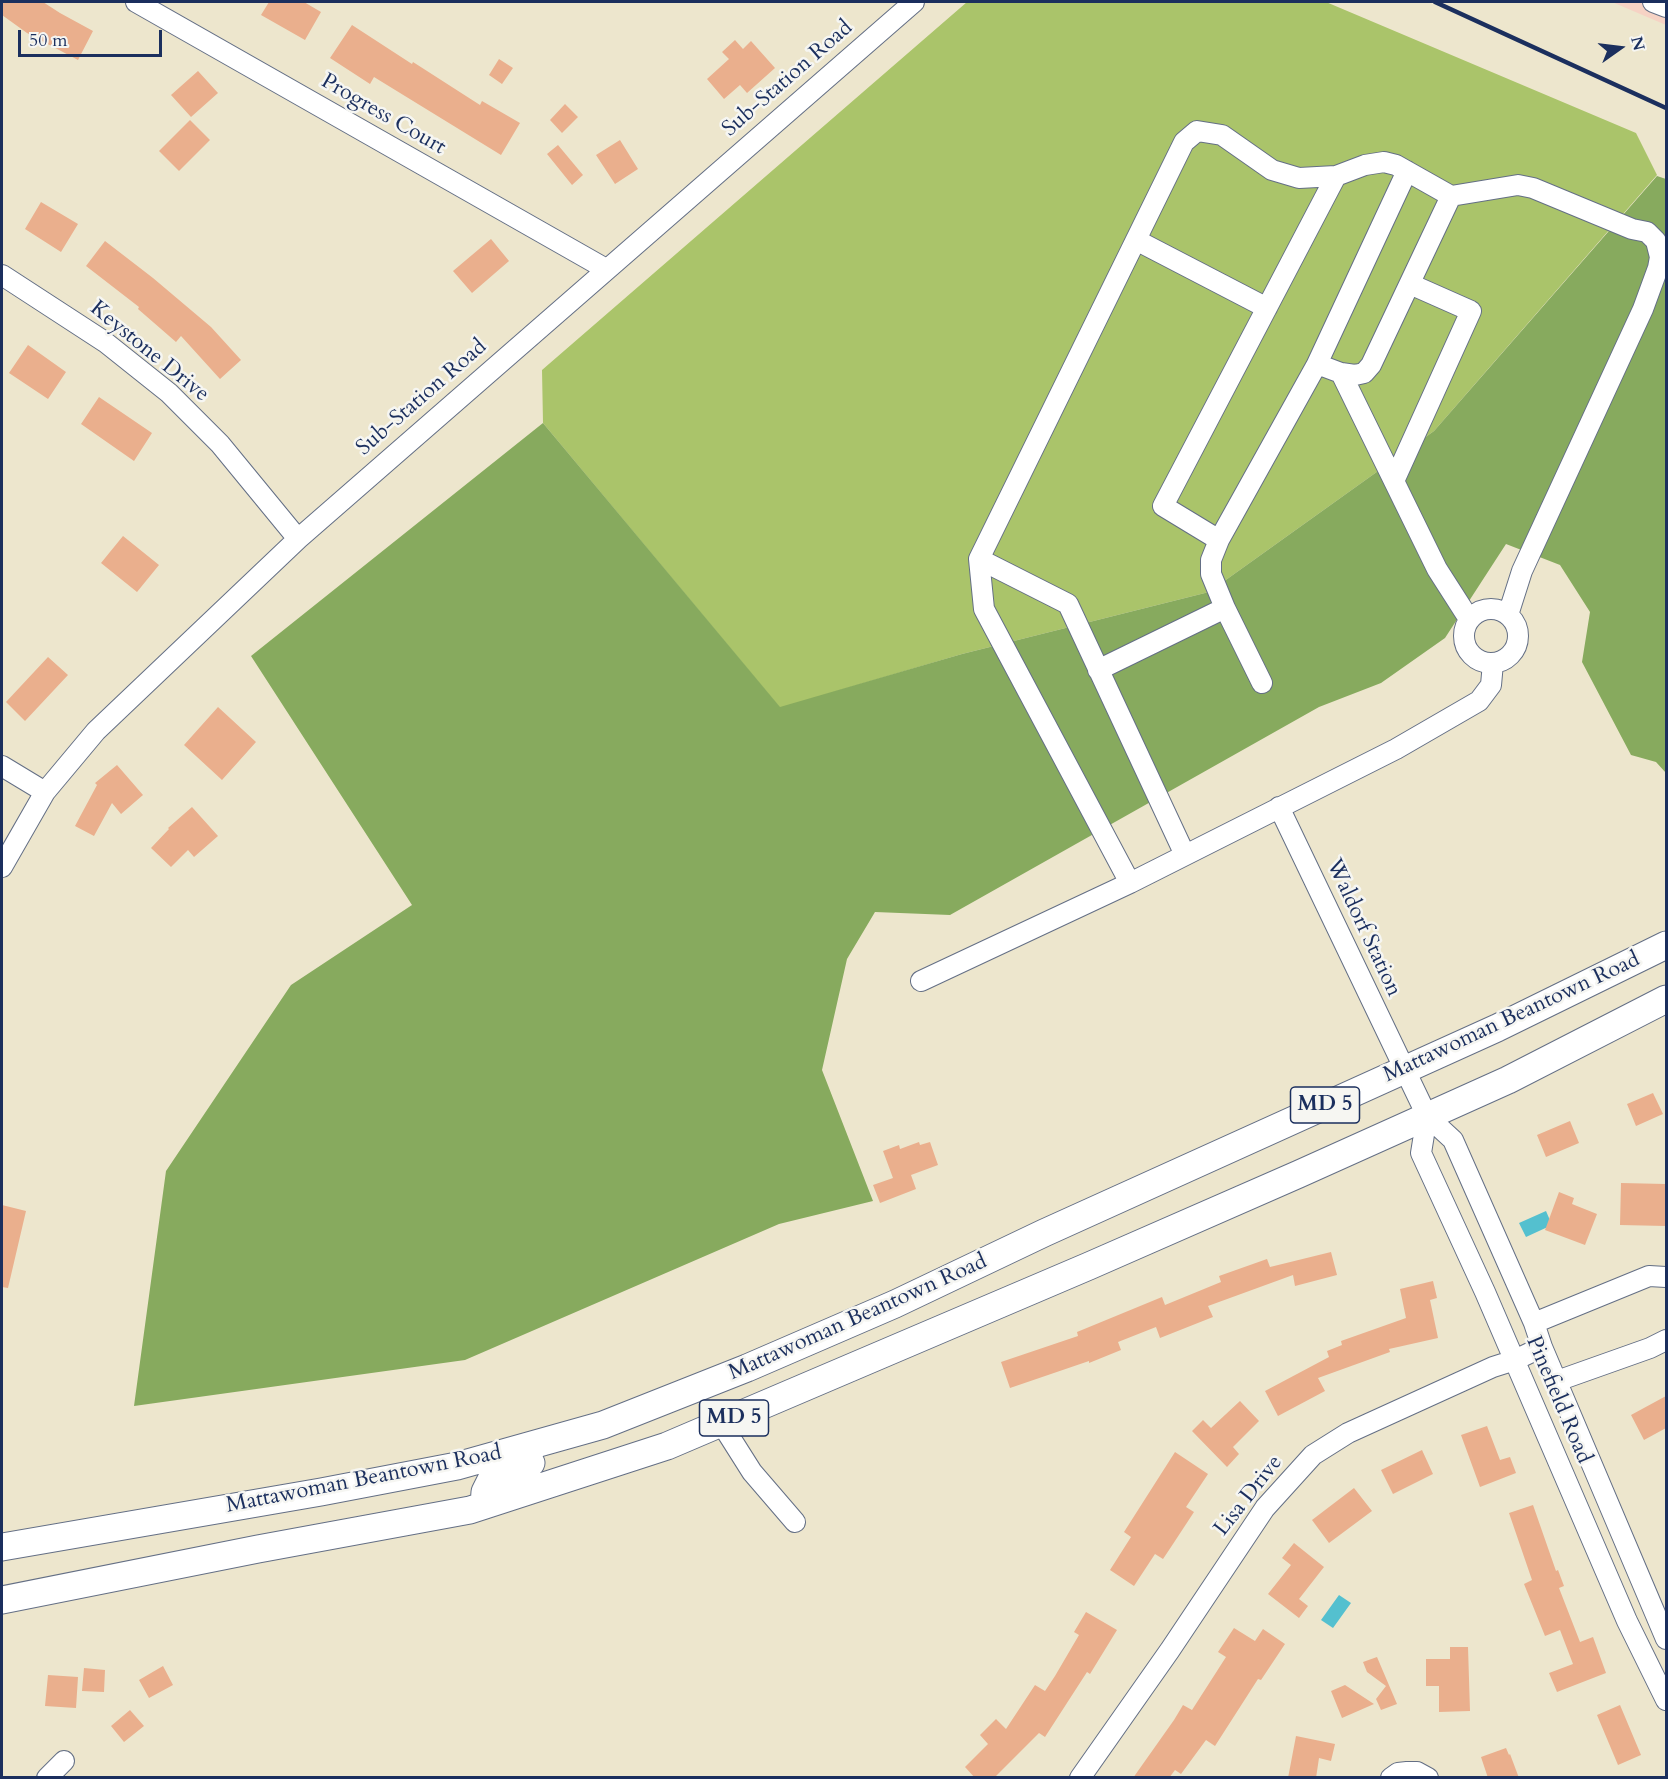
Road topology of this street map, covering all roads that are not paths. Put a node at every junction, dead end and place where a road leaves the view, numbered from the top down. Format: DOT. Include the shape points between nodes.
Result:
graph roads {
  1 [pos="136,2"];
  2 [pos="914,2"];
  3 [pos="1653,2"];
  4 [pos="1666,8"];
  5 [pos="1407,171"];
  6 [pos="1336,176"];
  7 [pos="1451,196"];
  8 [pos="1136,240"];
  9 [pos="606,269"];
  10 [pos="2,274"];
  11 [pos="1410,284"];
  12 [pos="1267,308"];
  13 [pos="1317,364"];
  14 [pos="1341,373"];
  15 [pos="1394,481"];
  16 [pos="298,539"];
  17 [pos="1219,540"];
  18 [pos="979,559"];
  19 [pos="1225,608"];
  20 [pos="1508,615"];
  21 [pos="1469,619"];
  22 [pos="1493,663"];
  23 [pos="1098,670"];
  24 [pos="1262,683"];
  25 [pos="2,766"];
  26 [pos="45,792"];
  27 [pos="1280,807"];
  28 [pos="1185,855"];
  29 [pos="2,867"];
  30 [pos="1130,883"];
  31 [pos="1666,945"];
  32 [pos="921,981"];
  33 [pos="1666,999"];
  34 [pos="1405,1069"];
  35 [pos="1427,1116"];
  36 [pos="1666,1277"];
  37 [pos="1534,1323"];
  38 [pos="1666,1340"];
  39 [pos="1542,1347"];
  40 [pos="1515,1360"];
  41 [pos="742,1370"];
  42 [pos="1557,1381"];
  43 [pos="721,1423"];
  44 [pos="484,1505"];
  45 [pos="795,1522"];
  46 [pos="2,1547"];
  47 [pos="2,1600"];
  48 [pos="1659,1603"];
  49 [pos="1627,1621"];
  50 [pos="1666,1639"];
  51 [pos="1666,1700"];
  52 [pos="64,1761"];
  53 [pos="47,1778"];
  54 [pos="1080,1778"];
  55 [pos="1390,1778"];
  56 [pos="1428,1778"];
  1 -- 9 [label="street, Progress Court"];
  2 -- 9 [label="street, Sub-Station Road"];
  3 -- 4 [label="street"];
  5 -- 6 [label="street" via="1384,162"];
  5 -- 7 [label="street"];
  5 -- 13 [label="street"];
  6 -- 8 [label="street" via="1299,178 1272,170 1222,135 1197,131 1184,142"];
  6 -- 12 [label="street"];
  7 -- 11 [label="street"];
  7 -- 20 [label="street" via="1518,185 1533,188 1647,232 1656,241 1660,257 1643,309 1522,571"];
  8 -- 12 [label="street"];
  8 -- 18 [label="street"];
  9 -- 16 [label="street, Sub-Station Road"];
  10 -- 16 [label="street, Keystone Drive" via="105,342 169,393 220,444"];
  11 -- 14 [label="street" via="1371,365 1364,373"];
  11 -- 15 [label="street" via="1472,311"];
  12 -- 17 [label="street" via="1163,506"];
  13 -- 14 [label="street"];
  13 -- 17 [label="street"];
  14 -- 15 [label="street"];
  15 -- 21 [label="street" via="1437,569"];
  16 -- 26 [label="street, Sub-Station Road" via="96,731"];
  17 -- 19 [label="street" via="1211,560 1211,574"];
  18 -- 23 [label="street" via="1068,604"];
  18 -- 30 [label="street" via="984,609"];
  19 -- 23 [label="street"];
  19 -- 24 [label="street"];
  20 -- 21 [label="street" via="1492,609 1475,613"];
  20 -- 22 [label="street" via="1517,631 1515,648"];
  21 -- 22 [label="street" via="1463,636 1469,653"];
  22 -- 27 [label="street" via="1491,685 1479,701 1396,749"];
  23 -- 28 [label="street"];
  25 -- 26 [label="street"];
  26 -- 29 [label="street, Sub-Station Road"];
  27 -- 28 [label="street"];
  27 -- 34 [label="street, Waldorf Station"];
  28 -- 30 [label="street"];
  30 -- 32 [label="street"];
  31 -- 34 [label="highway, Mattawoman Beantown Road / MD 5"];
  33 -- 35 [label="highway, Mattawoman Beantown Road / MD 5" via="1508,1080"];
  34 -- 35 [label="street, Pinefield Road"];
  34 -- 41 [label="highway, Mattawoman Beantown Road / MD 5" via="895,1304"];
  35 -- 37 [label="street, Pinefield Road" via="1453,1140"];
  35 -- 40 [label="street, Pinefield Road" via="1421,1154"];
  35 -- 43 [label="highway, Mattawoman Beantown Road / MD 5"];
  36 -- 37 [label="street" via="1649,1276"];
  37 -- 39 [label="street, Pinefield Road"];
  38 -- 42 [label="street"];
  39 -- 40 [label="street, Lisa Drive"];
  39 -- 42 [label="street, Pinefield Road"];
  40 -- 49 [label="street, Pinefield Road"];
  40 -- 54 [label="street, Lisa Drive" via="1348,1433 1313,1455 1264,1508"];
  41 -- 44 [label="highway" via="720,1395 561,1455 498,1473 485,1492"];
  41 -- 46 [label="highway, Mattawoman Beantown Road / MD 5" via="603,1425 457,1466"];
  42 -- 48 [label="street, Pinefield Road"];
  43 -- 44 [label="highway, Mattawoman Beantown Road / MD 5" via="667,1446"];
  43 -- 45 [label="street" via="752,1472"];
  44 -- 47 [label="highway, Mattawoman Beantown Road / MD 5"];
  48 -- 49 [label="street"];
  48 -- 50 [label="street, Pinefield Road"];
  49 -- 51 [label="street, Pinefield Road"];
  52 -- 53 [label="street"];
  55 -- 56 [label="street" via="1407,1772"];
}
